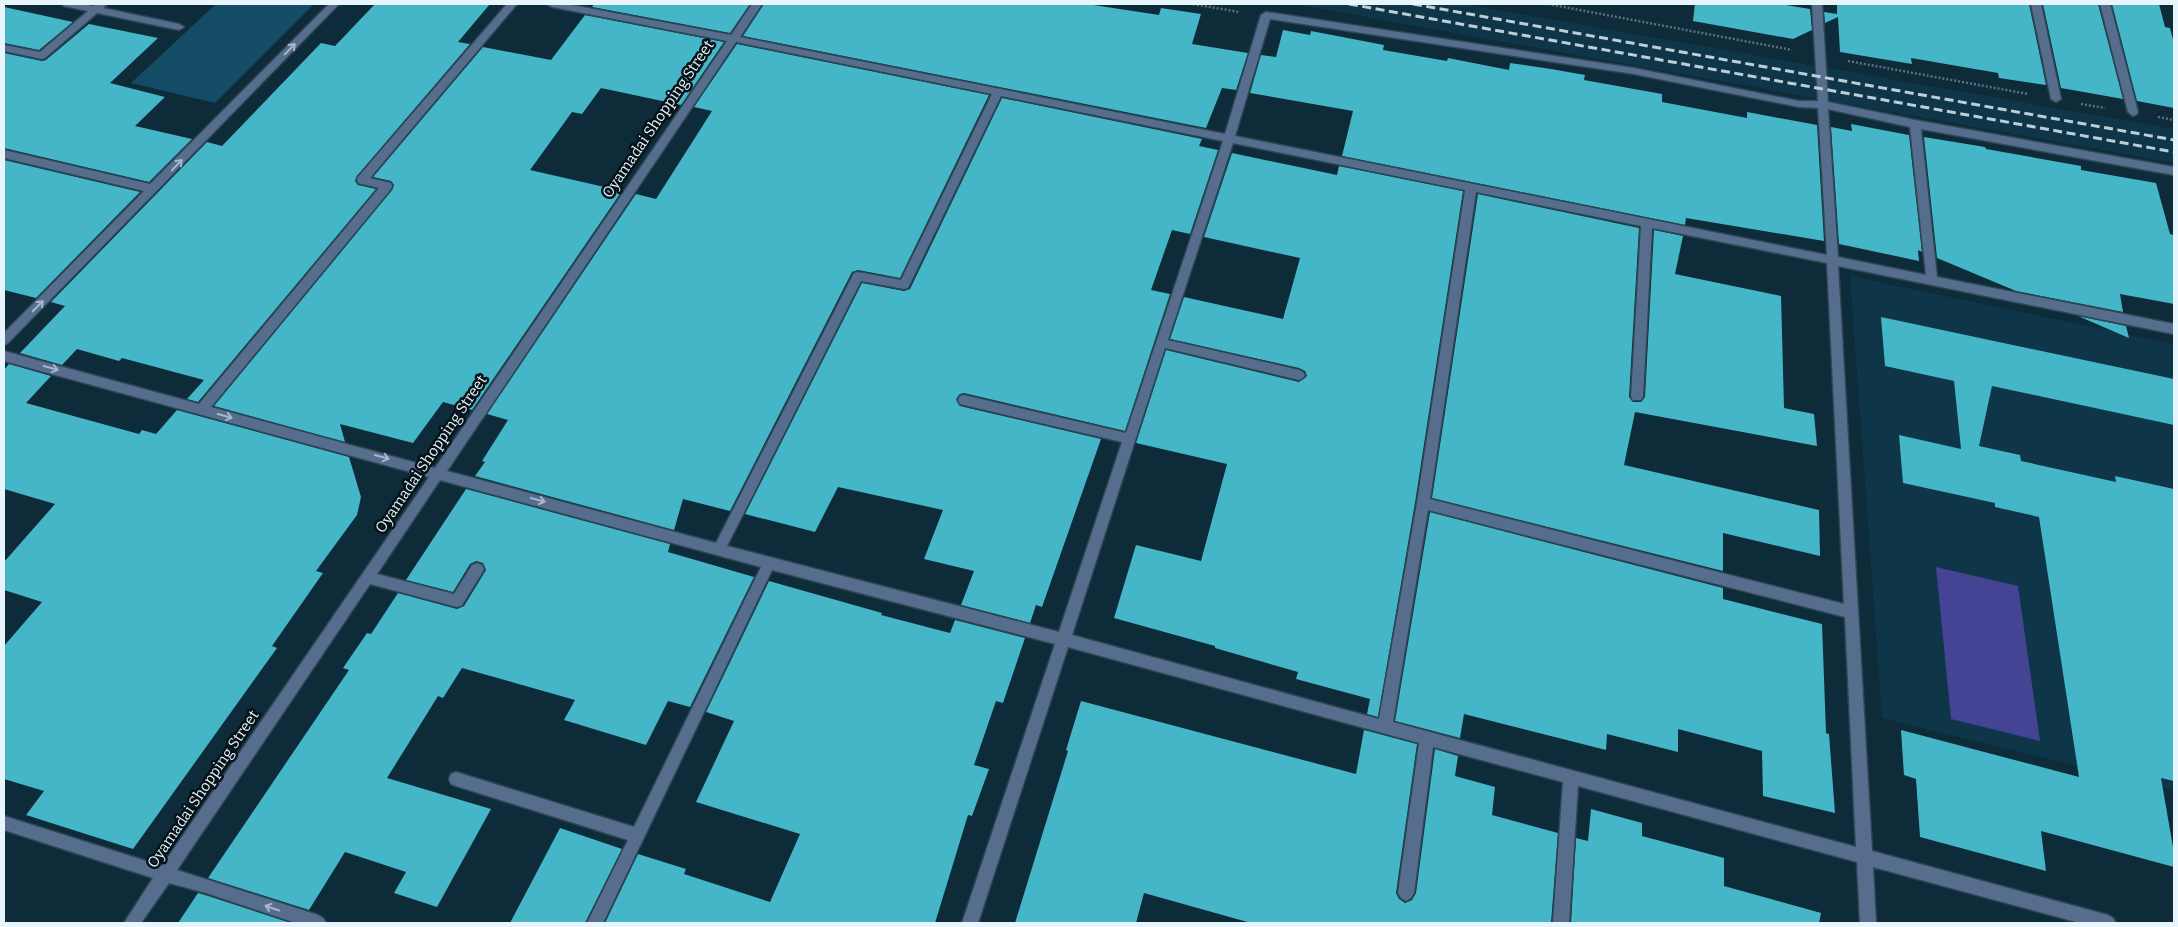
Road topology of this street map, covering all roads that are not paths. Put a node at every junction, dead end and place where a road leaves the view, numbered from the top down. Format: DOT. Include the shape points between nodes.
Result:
graph roads {
  1 [pos="68,4"];
  2 [pos="334,4"];
  3 [pos="512,4"];
  4 [pos="552,4"];
  5 [pos="757,4"];
  6 [pos="1817,4"];
  7 [pos="2036,4"];
  8 [pos="2105,4"];
  9 [pos="99,7"];
  10 [pos="179,27"];
  11 [pos="733,38"];
  12 [pos="4,48"];
  13 [pos="998,92"];
  14 [pos="2056,99"];
  15 [pos="1824,105"];
  16 [pos="2133,112"];
  17 [pos="1915,124"];
  18 [pos="1229,138"];
  19 [pos="4,154"];
  20 [pos="2174,171"];
  21 [pos="1472,188"];
  22 [pos="154,189"];
  23 [pos="1647,222"];
  24 [pos="1833,259"];
  25 [pos="1932,280"];
  26 [pos="2174,329"];
  27 [pos="4,340"];
  28 [pos="1162,343"];
  29 [pos="4,356"];
  30 [pos="1299,375"];
  31 [pos="1637,397"];
  32 [pos="964,400"];
  33 [pos="202,410"];
  34 [pos="1130,439"];
  35 [pos="438,473"];
  36 [pos="1423,503"];
  37 [pos="719,550"];
  38 [pos="768,563"];
  39 [pos="477,569"];
  40 [pos="367,577"];
  41 [pos="1850,612"];
  42 [pos="1065,640"];
  43 [pos="1385,727"];
  44 [pos="1427,739"];
  45 [pos="456,779"];
  46 [pos="1571,779"];
  47 [pos="4,823"];
  48 [pos="637,835"];
  49 [pos="1864,858"];
  50 [pos="166,874"];
  51 [pos="1406,893"];
  52 [pos="132,923"];
  53 [pos="318,923"];
  54 [pos="595,923"];
  55 [pos="970,923"];
  56 [pos="1561,923"];
  57 [pos="1868,923"];
  58 [pos="2108,923"];
  1 -- 9 [label="street"];
  22 -- 2 [label="street, one-way"];
  3 -- 33 [label="street" via="362,180 387,186"];
  4 -- 11 [label="street"];
  5 -- 11 [label="street, Oyamadai Shopping Street"];
  6 -- 15 [label="street"];
  7 -- 14 [label="street"];
  8 -- 16 [label="street"];
  9 -- 10 [label="street"];
  9 -- 12 [label="street" via="42,56"];
  11 -- 13 [label="street"];
  11 -- 35 [label="street, Oyamadai Shopping Street"];
  13 -- 18 [label="street"];
  13 -- 37 [label="street" via="904,285 858,276"];
  15 -- 17 [label="street"];
  15 -- 18 [label="street" via="1799,104 1634,71 1266,15"];
  15 -- 24 [label="street"];
  17 -- 20 [label="street"];
  17 -- 25 [label="street"];
  18 -- 21 [label="street"];
  18 -- 28 [label="street"];
  19 -- 22 [label="street"];
  21 -- 23 [label="street"];
  21 -- 36 [label="street"];
  27 -- 22 [label="street, one-way"];
  23 -- 24 [label="street"];
  23 -- 31 [label="street"];
  24 -- 25 [label="street"];
  24 -- 41 [label="street"];
  25 -- 26 [label="street"];
  28 -- 30 [label="street"];
  28 -- 34 [label="street"];
  29 -- 33 [label="street, one-way"];
  32 -- 34 [label="street"];
  33 -- 35 [label="street, one-way"];
  34 -- 42 [label="street"];
  35 -- 37 [label="street, one-way"];
  35 -- 40 [label="street, Oyamadai Shopping Street"];
  36 -- 41 [label="street"];
  36 -- 43 [label="street"];
  37 -- 38 [label="street"];
  38 -- 42 [label="street"];
  38 -- 48 [label="street"];
  39 -- 40 [label="street" via="457,601"];
  40 -- 50 [label="street, Oyamadai Shopping Street"];
  41 -- 49 [label="street"];
  42 -- 43 [label="street"];
  42 -- 55 [label="street"];
  43 -- 44 [label="street"];
  44 -- 46 [label="street"];
  44 -- 51 [label="street"];
  45 -- 48 [label="street"];
  46 -- 49 [label="street"];
  46 -- 56 [label="street"];
  47 -- 50 [label="street"];
  48 -- 54 [label="street"];
  49 -- 57 [label="street"];
  49 -- 58 [label="street"];
  50 -- 52 [label="street, Oyamadai Shopping Street"];
  53 -- 50 [label="street, one-way"];
}
